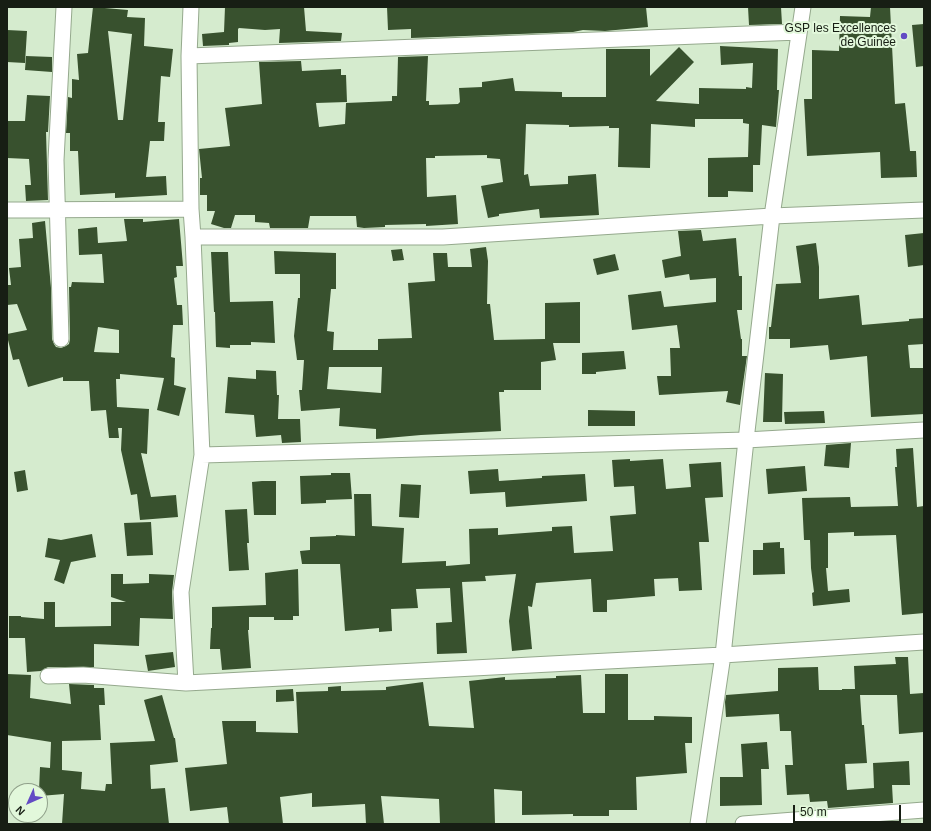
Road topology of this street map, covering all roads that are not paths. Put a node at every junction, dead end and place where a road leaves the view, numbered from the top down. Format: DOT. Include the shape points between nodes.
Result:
graph roads {
  1 [pos="64,7"];
  2 [pos="191,7"];
  3 [pos="803,7"];
  4 [pos="799,32"];
  5 [pos="189,56"];
  6 [pos="191,209"];
  7 [pos="7,210"];
  8 [pos="57,210"];
  9 [pos="924,210"];
  10 [pos="772,216"];
  11 [pos="193,237"];
  12 [pos="61,339"];
  13 [pos="924,430"];
  14 [pos="746,440"];
  15 [pos="202,455"];
  16 [pos="924,642"];
  17 [pos="723,654"];
  18 [pos="48,676"];
  19 [pos="186,683"];
  20 [pos="924,810"];
  21 [pos="698,824"];
  22 [pos="743,824"];
  1 -- 8 [label="street" via="56,160"];
  2 -- 5 [label="street"];
  3 -- 4 [label="street"];
  4 -- 5 [label="street"];
  4 -- 10 [label="street"];
  5 -- 6 [label="street"];
  6 -- 8 [label="street"];
  6 -- 11 [label="street"];
  7 -- 8 [label="street"];
  8 -- 12 [label="street"];
  9 -- 10 [label="street"];
  10 -- 11 [label="street" via="443,237"];
  10 -- 14 [label="street"];
  11 -- 15 [label="street"];
  13 -- 14 [label="street"];
  14 -- 15 [label="street"];
  14 -- 17 [label="street"];
  15 -- 19 [label="street" via="182,592"];
  16 -- 17 [label="street"];
  17 -- 19 [label="street"];
  17 -- 21 [label="street"];
  18 -- 19 [label="street" via="83,675"];
  20 -- 22 [label="street"];
}
